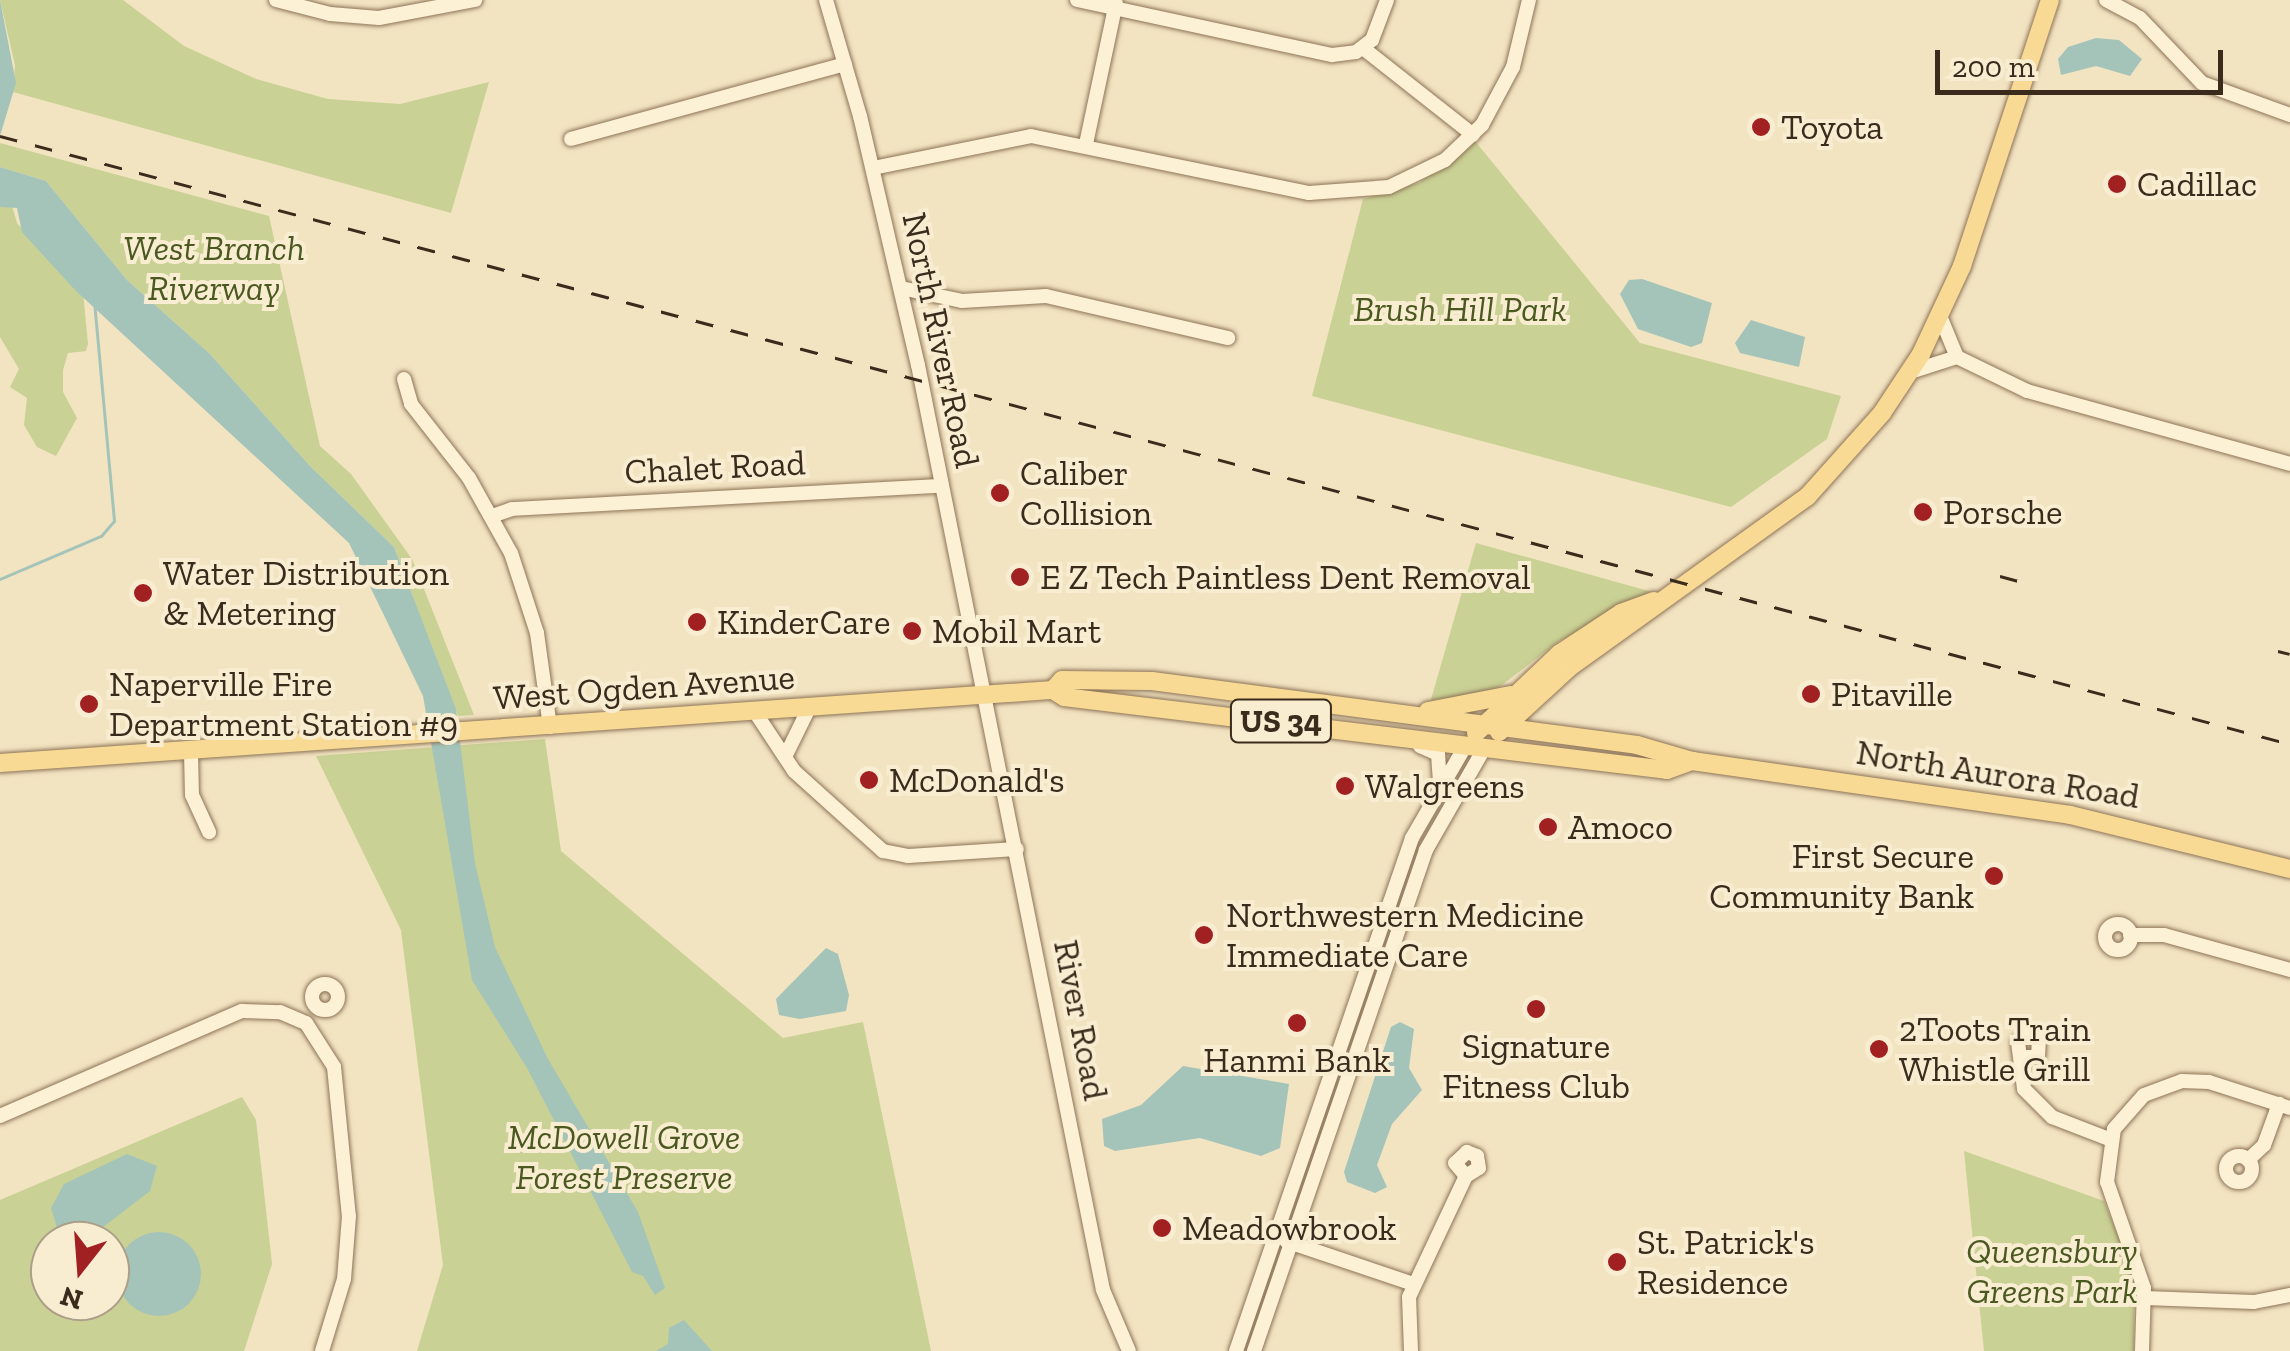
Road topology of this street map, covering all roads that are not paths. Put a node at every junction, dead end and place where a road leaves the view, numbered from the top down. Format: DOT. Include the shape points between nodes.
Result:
graph roads {
  1 [pos="276,0"];
  2 [pos="475,0"];
  3 [pos="826,0"];
  4 [pos="1077,0"];
  5 [pos="1387,0"];
  6 [pos="1528,0"];
  7 [pos="2050,0"];
  8 [pos="2106,0"];
  9 [pos="1116,4"];
  10 [pos="1363,48"];
  11 [pos="845,64"];
  12 [pos="2290,114"];
  13 [pos="1474,134"];
  14 [pos="571,139"];
  15 [pos="1086,144"];
  16 [pos="873,168"];
  17 [pos="901,288"];
  18 [pos="1940,316"];
  19 [pos="1228,338"];
  20 [pos="1957,357"];
  21 [pos="1910,372"];
  22 [pos="404,379"];
  23 [pos="2290,464"];
  24 [pos="942,486"];
  25 [pos="492,516"];
  26 [pos="1674,594"];
  27 [pos="1053,690"];
  28 [pos="984,696"];
  29 [pos="1510,696"];
  30 [pos="1311,701"];
  31 [pos="809,708"];
  32 [pos="755,712"];
  33 [pos="1399,714"];
  34 [pos="550,726"];
  35 [pos="1481,726"];
  36 [pos="1502,728"];
  37 [pos="1387,734"];
  38 [pos="1476,746"];
  39 [pos="191,752"];
  40 [pos="786,758"];
  41 [pos="1692,762"];
  42 [pos="0,763"];
  43 [pos="1440,783"];
  44 [pos="208,832"];
  45 [pos="1017,850"];
  46 [pos="2290,869"];
  47 [pos="2130,935"];
  48 [pos="2290,970"];
  49 [pos="317,1008"];
  50 [pos="306,1023"];
  51 [pos="2022,1057"];
  52 [pos="2284,1106"];
  53 [pos="0,1116"];
  54 [pos="2109,1139"];
  55 [pos="2248,1160"];
  56 [pos="1466,1176"];
  57 [pos="1275,1238"];
  58 [pos="1291,1243"];
  59 [pos="1414,1284"];
  60 [pos="2290,1295"];
  61 [pos="2144,1298"];
  62 [pos="322,1351"];
  63 [pos="1129,1351"];
  64 [pos="1236,1351"];
  65 [pos="1254,1351"];
  66 [pos="1411,1351"];
  67 [pos="2142,1351"];
  1 -- 2 [label="street" via="380,18"];
  3 -- 11 [label="street, North River Road"];
  4 -- 9 [label="street"];
  5 -- 10 [label="street"];
  6 -- 13 [label="street" via="1508,80"];
  7 -- 18 [label="main road" via="1985,205"];
  8 -- 12 [label="street" via="2140,18 2202,83"];
  9 -- 10 [label="street" via="1326,54"];
  9 -- 15 [label="street"];
  10 -- 13 [label="street"];
  11 -- 14 [label="street"];
  11 -- 16 [label="street, North River Road"];
  13 -- 15 [label="street" via="1413,178 1340,195"];
  15 -- 16 [label="street" via="1012,138"];
  16 -- 17 [label="street, North River Road"];
  17 -- 19 [label="street" via="962,301 1046,296"];
  17 -- 24 [label="street, North River Road"];
  18 -- 20 [label="street"];
  18 -- 21 [label="main road"];
  20 -- 21 [label="street"];
  20 -- 23 [label="street" via="2039,396"];
  21 -- 26 [label="main road" via="1818,486"];
  22 -- 25 [label="street" via="411,404"];
  24 -- 25 [label="street, Chalet Road" via="530,508"];
  24 -- 28 [label="street, North River Road"];
  25 -- 34 [label="street" via="530,605"];
  26 -- 29 [label="main road" via="1621,613"];
  26 -- 36 [label="main road" via="1570,667"];
  27 -- 28 [label="main road, West Ogden Avenue / US 34"];
  27 -- 30 [label="main road, West Ogden Avenue / US 34" via="1062,680 1124,679"];
  27 -- 37 [label="main road, West Ogden Avenue / US 34" via="1064,698"];
  28 -- 31 [label="main road, West Ogden Avenue / US 34"];
  28 -- 45 [label="street, River Road"];
  29 -- 33 [label="main road"];
  29 -- 35 [label="main road"];
  30 -- 33 [label="main road, North Aurora Road"];
  31 -- 32 [label="main road, West Ogden Avenue / US 34"];
  31 -- 40 [label="street"];
  32 -- 34 [label="main road, West Ogden Avenue / US 34"];
  32 -- 40 [label="street"];
  33 -- 35 [label="main road, North Aurora Road"];
  34 -- 39 [label="main road, West Ogden Avenue / US 34"];
  35 -- 36 [label="main road, North Aurora Road"];
  35 -- 38 [label="main road"];
  36 -- 38 [label="main road"];
  36 -- 41 [label="main road, North Aurora Road" via="1664,750"];
  37 -- 38 [label="main road, West Ogden Avenue / US 34"];
  37 -- 43 [label="street" via="1438,754"];
  38 -- 41 [label="main road, North Aurora Road" via="1667,770"];
  38 -- 43 [label="street"];
  38 -- 58 [label="street" via="1426,850"];
  39 -- 42 [label="main road, West Ogden Avenue / US 34"];
  39 -- 44 [label="street" via="192,795"];
  40 -- 45 [label="street" via="890,854"];
  41 -- 46 [label="main road, North Aurora Road" via="2032,808"];
  43 -- 57 [label="street" via="1406,855"];
  45 -- 63 [label="street, River Road" via="1103,1290"];
  47 -- 48 [label="street" via="2164,935"];
  49 -- 50 [label="street"];
  50 -- 53 [label="street" via="280,1012 242,1012"];
  50 -- 62 [label="street" via="334,1068 350,1216 344,1279"];
  51 -- 54 [label="street" via="2024,1089 2044,1111"];
  52 -- 54 [label="street" via="2209,1082 2170,1083 2136,1102"];
  52 -- 55 [label="street"];
  54 -- 61 [label="street" via="2107,1182"];
  56 -- 59 [label="street"];
  57 -- 58 [label="street"];
  57 -- 64 [label="street"];
  58 -- 59 [label="street"];
  58 -- 65 [label="street"];
  59 -- 66 [label="street" via="1407,1316"];
  60 -- 61 [label="street" via="2254,1302"];
  61 -- 67 [label="street"];
}
